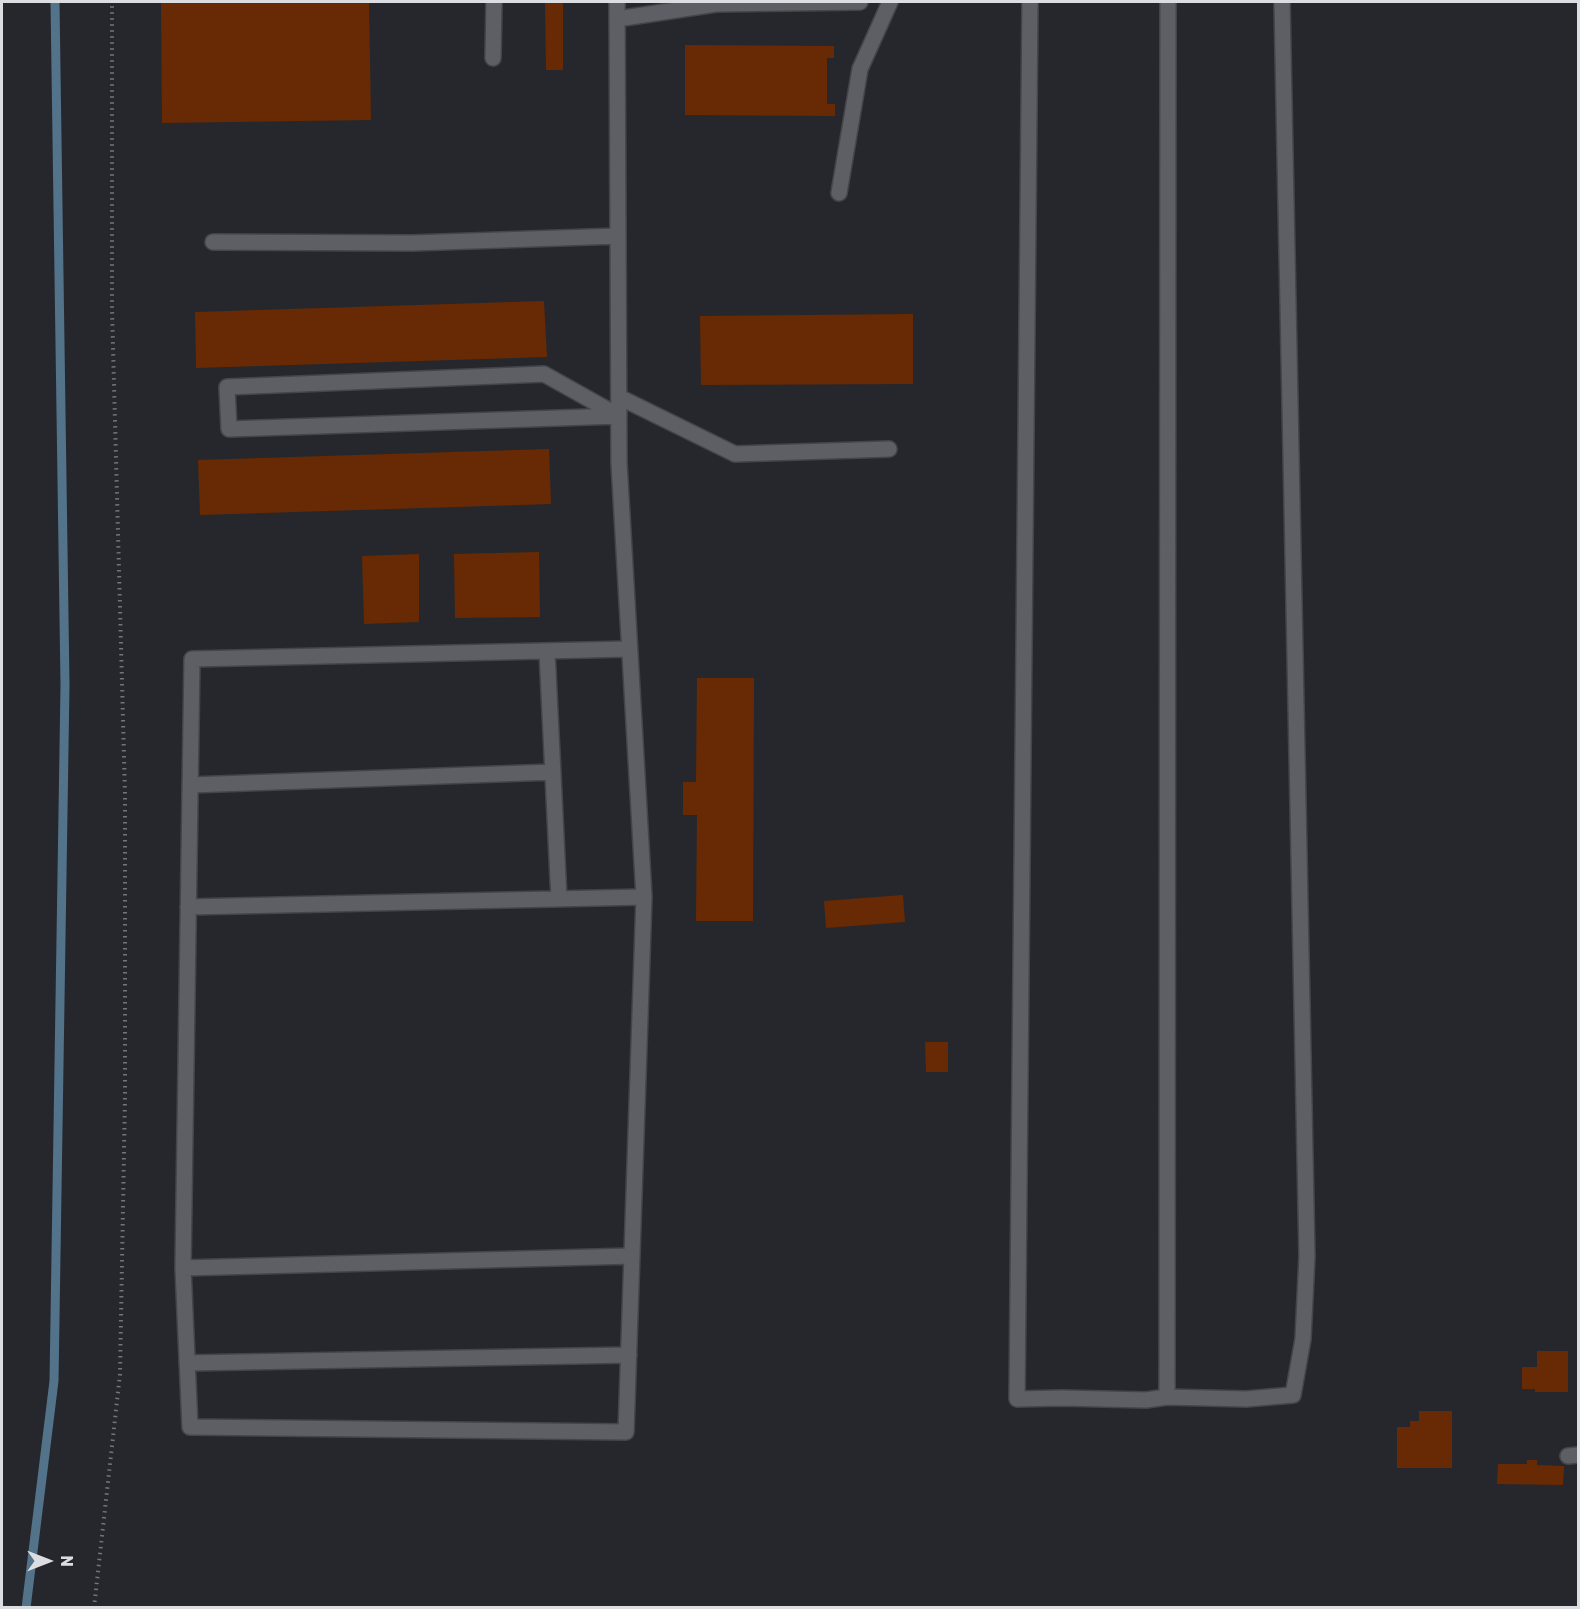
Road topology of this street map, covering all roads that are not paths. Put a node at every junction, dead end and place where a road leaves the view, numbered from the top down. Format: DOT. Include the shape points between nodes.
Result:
graph roads {
  1 [pos="494,2"];
  2 [pos="617,2"];
  3 [pos="860,2"];
  4 [pos="890,2"];
  5 [pos="1030,2"];
  6 [pos="1168,2"];
  7 [pos="1282,2"];
  8 [pos="716,3"];
  9 [pos="617,19"];
  10 [pos="493,58"];
  11 [pos="839,193"];
  12 [pos="618,236"];
  13 [pos="213,242"];
  14 [pos="619,397"];
  15 [pos="619,416"];
  16 [pos="889,449"];
  17 [pos="629,649"];
  18 [pos="547,651"];
  19 [pos="553,772"];
  20 [pos="190,785"];
  21 [pos="644,897"];
  22 [pos="559,899"];
  23 [pos="188,907"];
  24 [pos="632,1257"];
  25 [pos="183,1268"];
  26 [pos="629,1355"];
  27 [pos="187,1363"];
  28 [pos="1167,1397"];
  1 -- 10 [label="lane"];
  2 -- 9 [label="lane"];
  3 -- 8 [label="lane"];
  4 -- 11 [label="lane" via="860,69"];
  5 -- 28 [label="lane" via="1017,1399"];
  6 -- 28 [label="lane"];
  7 -- 28 [label="lane" via="1307,1256 1303,1339 1293,1395 1246,1399"];
  8 -- 9 [label="lane"];
  9 -- 12 [label="lane"];
  12 -- 13 [label="lane" via="412,243"];
  12 -- 14 [label="lane"];
  14 -- 15 [label="lane"];
  14 -- 16 [label="lane" via="735,454"];
  15 -- 15 [label="lane" via="229,429 227,387 544,374"];
  15 -- 17 [label="lane"];
  17 -- 18 [label="lane"];
  17 -- 21 [label="lane"];
  18 -- 19 [label="lane"];
  18 -- 20 [label="lane" via="192,659"];
  19 -- 20 [label="lane"];
  19 -- 22 [label="lane"];
  20 -- 23 [label="lane"];
  21 -- 22 [label="lane"];
  21 -- 24 [label="lane"];
  22 -- 23 [label="lane"];
  23 -- 25 [label="lane"];
  24 -- 25 [label="lane"];
  24 -- 26 [label="lane"];
  25 -- 27 [label="lane"];
  26 -- 27 [label="lane"];
  26 -- 27 [label="lane" via="626,1432 190,1427"];
}
